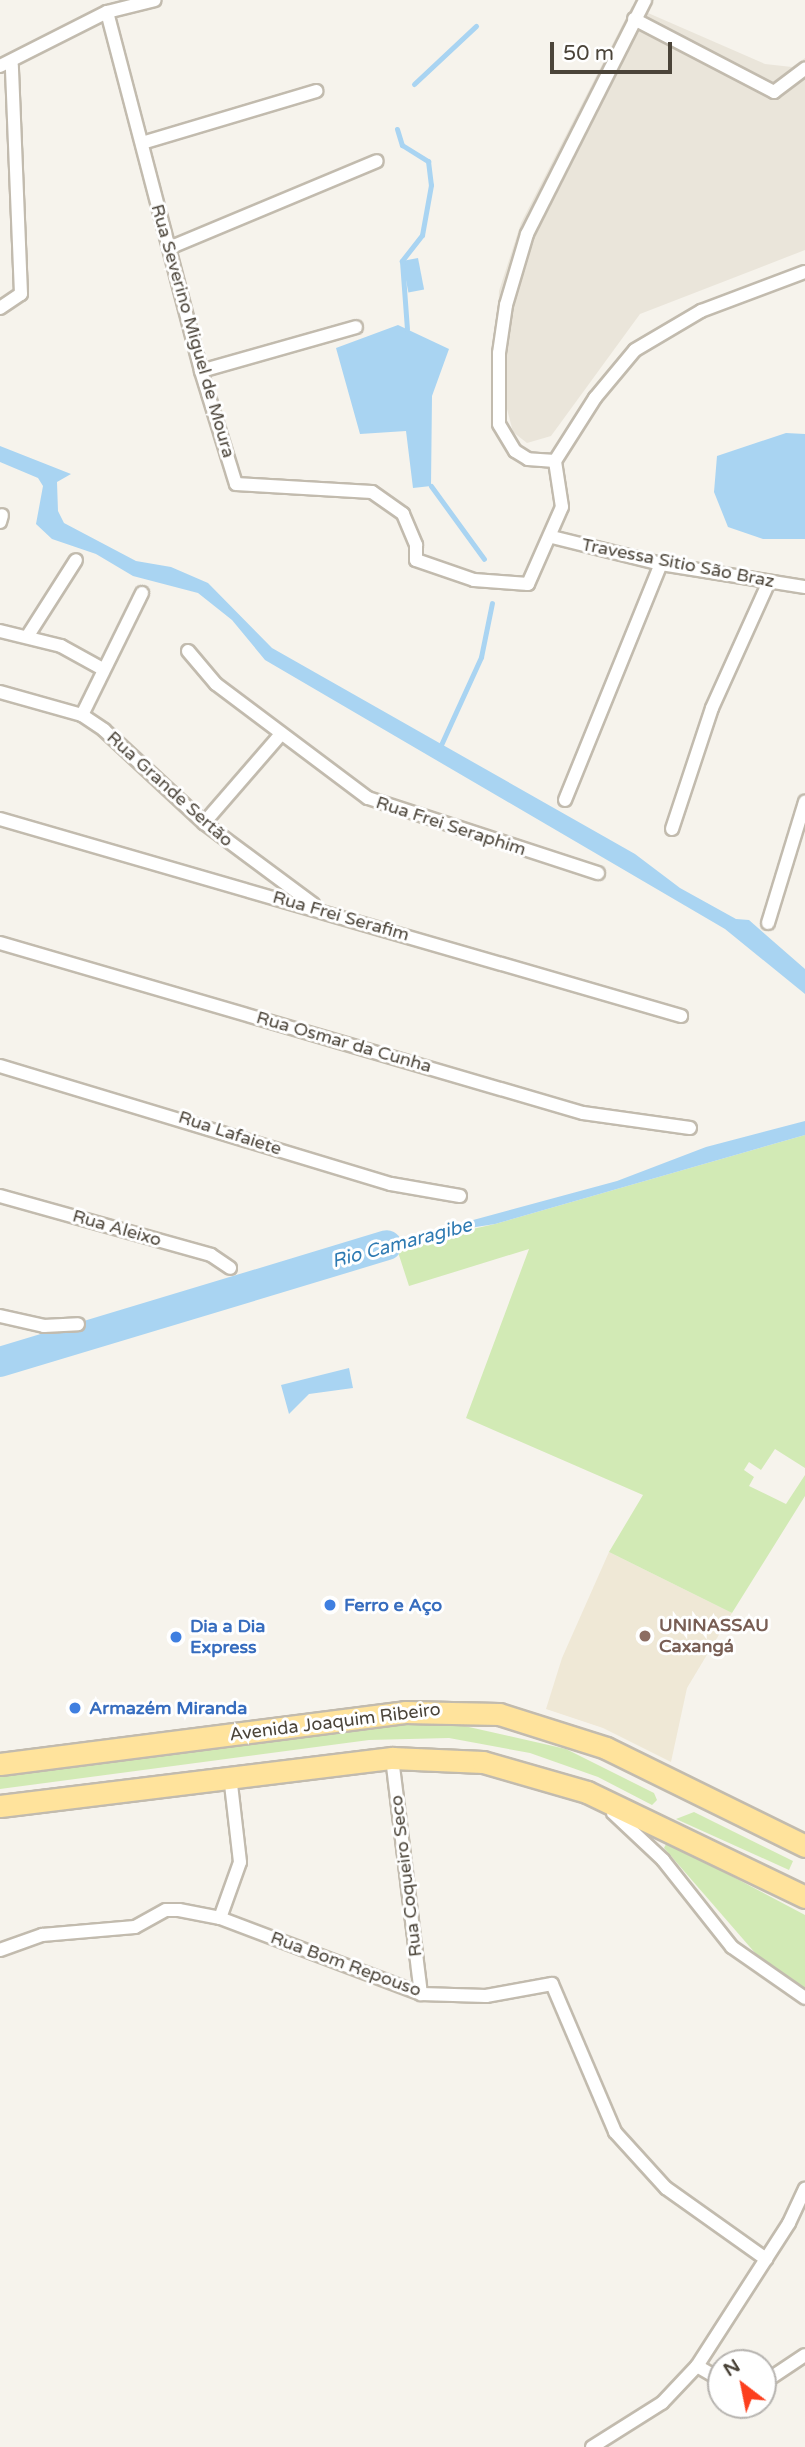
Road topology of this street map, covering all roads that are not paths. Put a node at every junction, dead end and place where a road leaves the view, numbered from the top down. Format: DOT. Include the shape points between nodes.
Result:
graph roads {
  1 [pos="155,0"];
  2 [pos="645,0"];
  3 [pos="107,12"];
  4 [pos="634,19"];
  5 [pos="6,66"];
  6 [pos="805,69"];
  7 [pos="316,91"];
  8 [pos="142,143"];
  9 [pos="377,161"];
  10 [pos="169,248"];
  11 [pos="805,272"];
  12 [pos="0,308"];
  13 [pos="355,327"];
  14 [pos="201,371"];
  15 [pos="555,461"];
  16 [pos="552,537"];
  17 [pos="76,560"];
  18 [pos="661,564"];
  19 [pos="769,582"];
  20 [pos="805,587"];
  21 [pos="142,593"];
  22 [pos="0,631"];
  23 [pos="27,637"];
  24 [pos="188,651"];
  25 [pos="101,668"];
  26 [pos="0,692"];
  27 [pos="82,715"];
  28 [pos="281,734"];
  29 [pos="565,800"];
  30 [pos="805,802"];
  31 [pos="0,820"];
  32 [pos="204,823"];
  33 [pos="671,829"];
  34 [pos="598,873"];
  35 [pos="327,912"];
  36 [pos="768,923"];
  37 [pos="0,943"];
  38 [pos="681,1016"];
  39 [pos="0,1066"];
  40 [pos="690,1128"];
  41 [pos="0,1195"];
  42 [pos="460,1196"];
  43 [pos="229,1268"];
  44 [pos="0,1316"];
  45 [pos="78,1324"];
  46 [pos="392,1758"];
  47 [pos="3,1763"];
  48 [pos="230,1776"];
  49 [pos="587,1791"];
  50 [pos="0,1806"];
  51 [pos="805,1846"];
  52 [pos="805,1897"];
  53 [pos="220,1918"];
  54 [pos="0,1950"];
  55 [pos="421,1994"];
  56 [pos="805,1998"];
  57 [pos="805,2188"];
  58 [pos="766,2259"];
  59 [pos="805,2354"];
  60 [pos="697,2367"];
  61 [pos="707,2372"];
  62 [pos="777,2373"];
  63 [pos="592,2447"];
  1 -- 3 [label="street"];
  2 -- 4 [label="street"];
  3 -- 5 [label="street"];
  3 -- 8 [label="street, Rua Severino Miguel de Moura"];
  4 -- 6 [label="street" via="774,92"];
  4 -- 15 [label="street" via="527,234 506,305 499,424 515,452 528,459"];
  5 -- 12 [label="street" via="21,293"];
  7 -- 8 [label="street"];
  8 -- 10 [label="street, Rua Severino Miguel de Moura"];
  9 -- 10 [label="street"];
  10 -- 14 [label="street, Rua Severino Miguel de Moura"];
  11 -- 15 [label="street" via="701,311 635,350 595,398"];
  13 -- 14 [label="street"];
  14 -- 16 [label="street, Rua Severino Miguel de Moura" via="236,484 372,492 402,514 416,545 416,560 474,580 528,584"];
  15 -- 16 [label="street" via="563,492"];
  16 -- 18 [label="street, Travessa Sitio São Braz"];
  17 -- 23 [label="street"];
  18 -- 19 [label="street, Travessa Sitio São Braz"];
  18 -- 29 [label="street"];
  19 -- 20 [label="street, Travessa Sitio São Braz"];
  19 -- 33 [label="street" via="712,708"];
  21 -- 25 [label="street"];
  22 -- 23 [label="street"];
  23 -- 25 [label="street" via="61,646"];
  24 -- 28 [label="street, Rua Frei Seraphim" via="216,684"];
  25 -- 27 [label="street"];
  26 -- 27 [label="street, Rua Grande Sertão"];
  27 -- 32 [label="street, Rua Grande Sertão" via="122,744"];
  28 -- 32 [label="street"];
  28 -- 34 [label="street, Rua Frei Seraphim" via="368,799"];
  30 -- 36 [label="street"];
  31 -- 35 [label="street, Rua Frei Serafim"];
  32 -- 35 [label="street, Rua Grande Sertão"];
  35 -- 38 [label="street, Rua Frei Serafim"];
  37 -- 40 [label="street, Rua Osmar da Cunha" via="583,1113"];
  39 -- 42 [label="street, Rua Lafaiete" via="391,1184"];
  41 -- 43 [label="street, Rua Aleixo" via="211,1255"];
  44 -- 45 [label="street" via="44,1326"];
  46 -- 48 [label="main road"];
  46 -- 49 [label="main road" via="483,1762"];
  46 -- 55 [label="street, Rua Coqueiro Seco"];
  47 -- 51 [label="main road, Avenida Joaquim Ribeiro" via="405,1712 499,1714 606,1748"];
  48 -- 50 [label="main road"];
  48 -- 53 [label="street" via="240,1863"];
  49 -- 52 [label="main road"];
  49 -- 56 [label="street" via="639,1833 732,1947"];
  53 -- 54 [label="street, Rua Bom Repouso" via="166,1910 135,1927 43,1935"];
  53 -- 55 [label="street, Rua Bom Repouso"];
  55 -- 58 [label="street, Rua Bom Repouso" via="486,1996 552,1983 615,2132 666,2188"];
  57 -- 58 [label="street"];
  58 -- 60 [label="street"];
  59 -- 62 [label="street"];
  60 -- 61 [label="street"];
  60 -- 63 [label="street" via="662,2403"];
}
